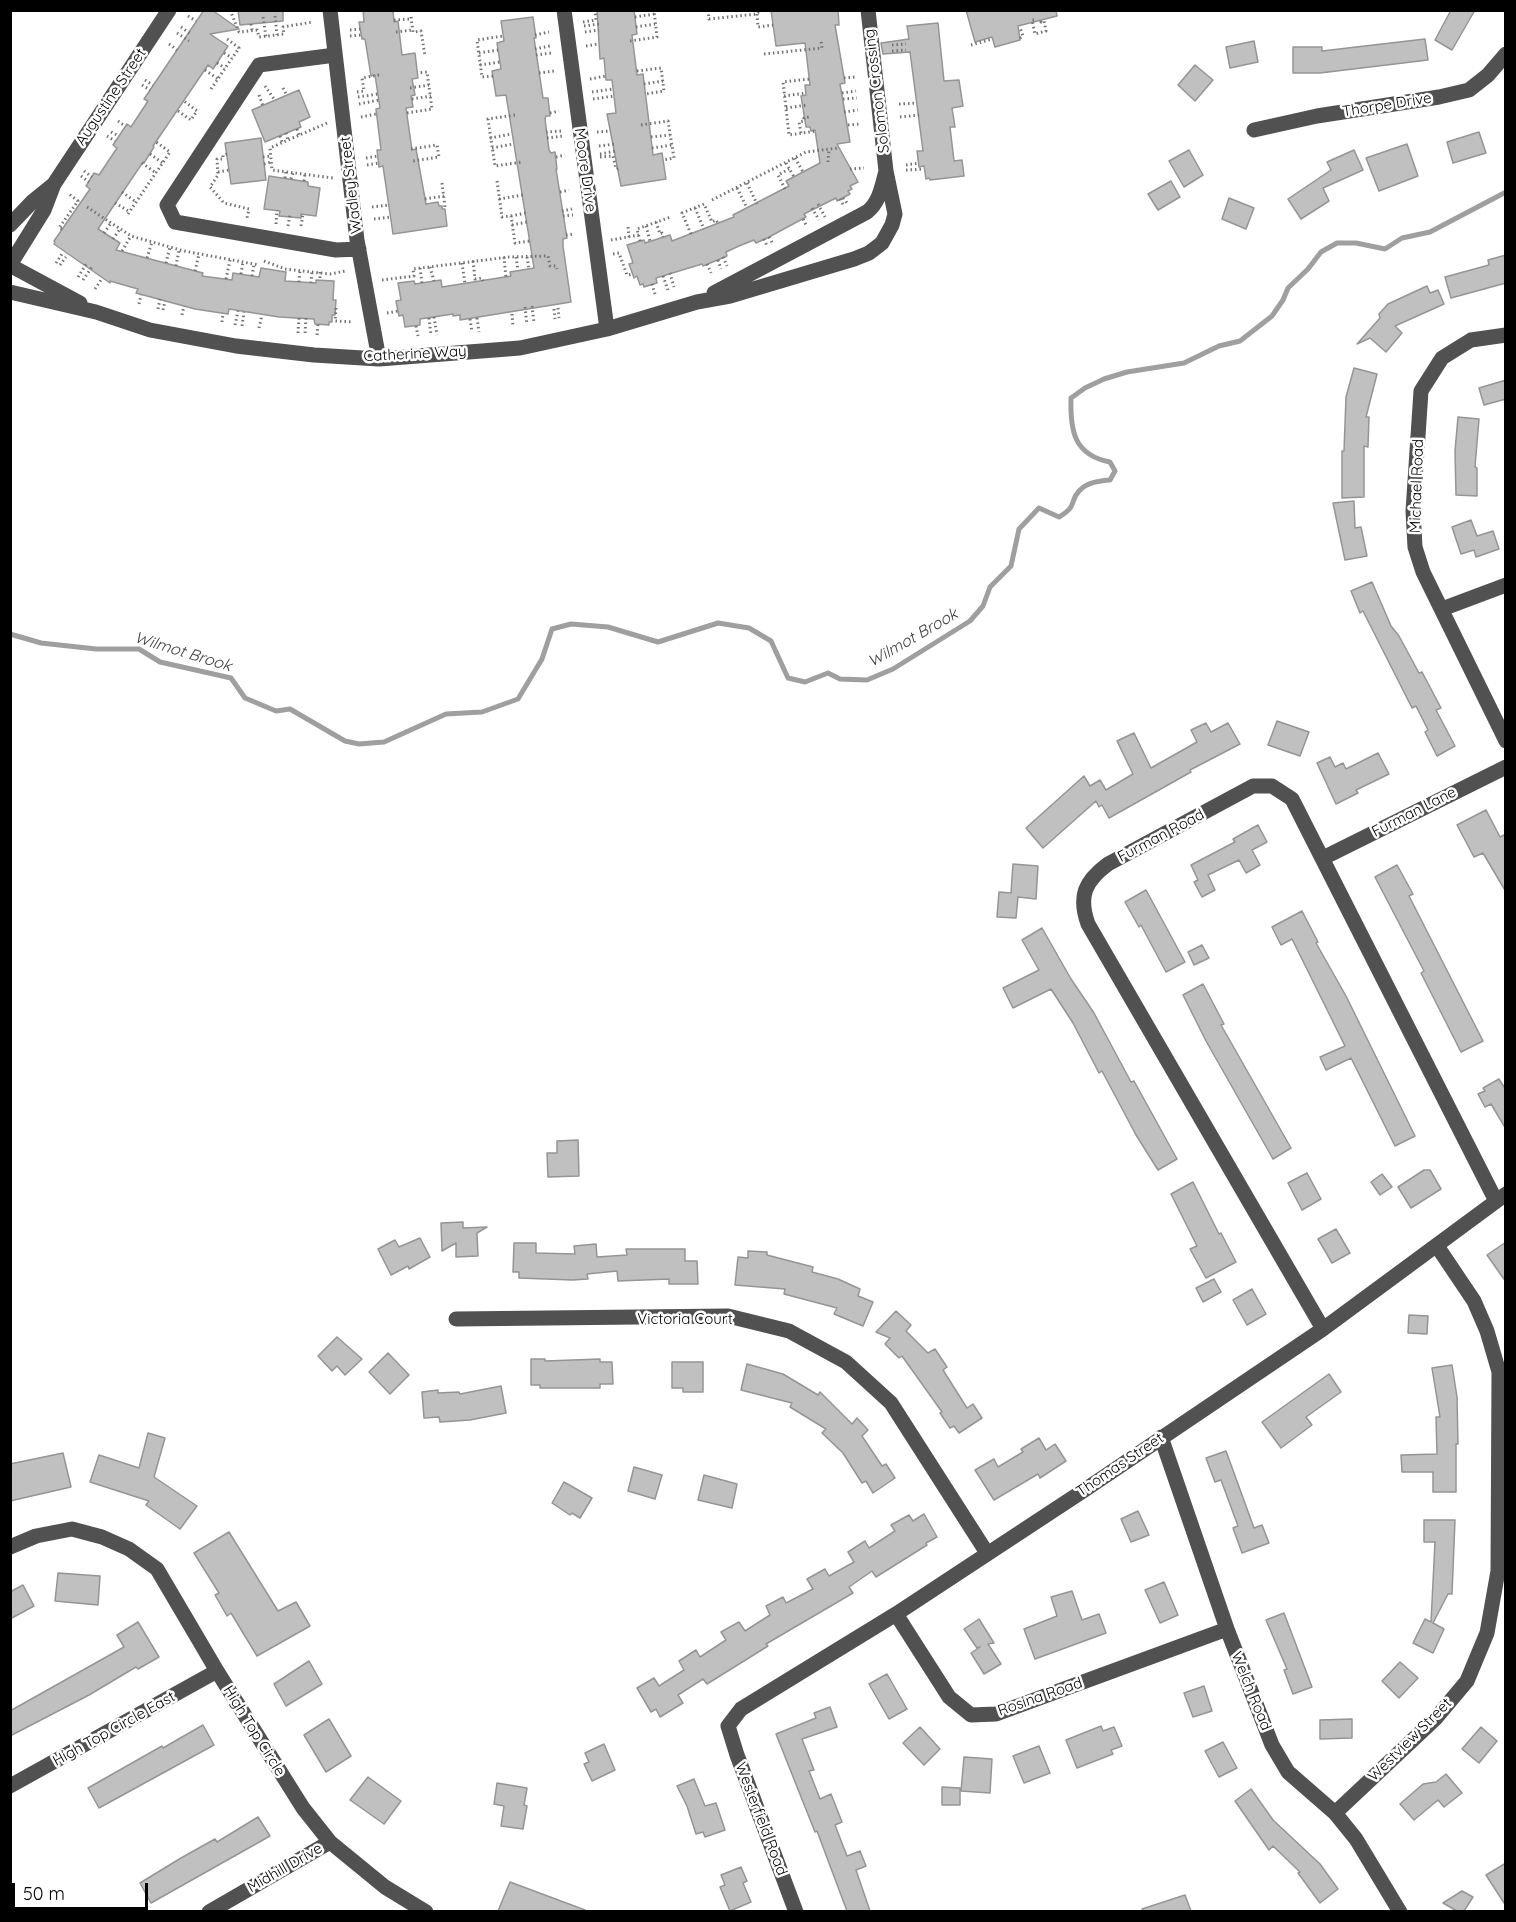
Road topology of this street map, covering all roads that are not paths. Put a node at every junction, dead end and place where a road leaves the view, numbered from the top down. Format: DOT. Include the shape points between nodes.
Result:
graph roads {
  1 [pos="169,10"];
  2 [pos="330,10"];
  3 [pos="564,10"];
  4 [pos="868,10"];
  5 [pos="1506,54"];
  6 [pos="335,55"];
  7 [pos="1254,130"];
  8 [pos="886,171"];
  9 [pos="54,184"];
  10 [pos="10,225"];
  11 [pos="359,249"];
  12 [pos="12,267"];
  13 [pos="10,292"];
  14 [pos="697,302"];
  15 [pos="96,312"];
  16 [pos="607,329"];
  17 [pos="1506,335"];
  18 [pos="379,359"];
  19 [pos="1506,585"];
  20 [pos="1442,609"];
  21 [pos="1506,741"];
  22 [pos="1506,767"];
  23 [pos="1323,858"];
  24 [pos="1501,1198"];
  25 [pos="1437,1246"];
  26 [pos="456,1318"];
  27 [pos="1323,1329"];
  28 [pos="1161,1437"];
  29 [pos="10,1547"];
  30 [pos="987,1553"];
  31 [pos="896,1614"];
  32 [pos="1227,1629"];
  33 [pos="217,1671"];
  34 [pos="728,1726"];
  35 [pos="10,1786"];
  36 [pos="1335,1814"];
  37 [pos="330,1842"];
  38 [pos="209,1911"];
  39 [pos="426,1911"];
  40 [pos="796,1911"];
  41 [pos="1400,1911"];
  1 -- 9 [label="street, Augustine Street"];
  2 -- 6 [label="street, Wadley Street"];
  3 -- 16 [label="street, Moore Drive"];
  4 -- 8 [label="street, Solomon Crossing"];
  5 -- 7 [label="street, Thorpe Drive" via="1469,90"];
  6 -- 11 [label="street, Wadley Street"];
  6 -- 11 [label="street" via="259,65 167,205 175,222 336,250"];
  8 -- 14 [label="street, Catherine Way" via="877,201 867,212"];
  8 -- 14 [label="street, Catherine Way" via="895,214 882,243 869,253 730,296"];
  9 -- 10 [label="street, Augustine Street"];
  9 -- 12 [label="street, Augustine Street"];
  11 -- 18 [label="street, Wadley Street"];
  12 -- 15 [label="street, Catherine Way"];
  13 -- 15 [label="street, Catherine Way"];
  14 -- 16 [label="street, Catherine Way"];
  15 -- 18 [label="street, Catherine Way" via="150,330 236,346"];
  16 -- 18 [label="street, Catherine Way" via="520,348"];
  17 -- 20 [label="street, Michael Road" via="1471,340 1442,358 1421,391 1413,512 1415,547"];
  19 -- 20 [label="street"];
  20 -- 21 [label="street, Michael Road"];
  22 -- 23 [label="street, Furman Lane"];
  23 -- 24 [label="street, Furman Road"];
  23 -- 27 [label="street, Furman Road" via="1292,799 1272,786 1253,786 1108,864 1087,884 1083,910"];
  24 -- 25 [label="street, Thomas Street"];
  25 -- 27 [label="street, Thomas Street"];
  25 -- 36 [label="street, Westview Street" via="1474,1301 1499,1372 1498,1571 1489,1623 1467,1681 1436,1718"];
  26 -- 30 [label="street, Victoria Court" via="728,1316 789,1331 846,1362 891,1403"];
  27 -- 28 [label="street, Thomas Street"];
  28 -- 30 [label="street, Thomas Street"];
  28 -- 32 [label="street, Welch Road"];
  29 -- 33 [label="street, High Top Circle" via="36,1536 72,1529 129,1549 157,1569"];
  30 -- 31 [label="street, Thomas Street"];
  31 -- 32 [label="street, Rosina Road" via="949,1697 971,1715 996,1714"];
  31 -- 34 [label="street, Thomas Street" via="741,1710"];
  32 -- 36 [label="street, Welch Road" via="1272,1745 1288,1772"];
  33 -- 35 [label="street, High Top Circle East"];
  33 -- 37 [label="street, High Top Circle" via="303,1808"];
  34 -- 40 [label="street, Westerfield Road"];
  36 -- 41 [label="street, Welch Road" via="1356,1839"];
  37 -- 38 [label="street, Midhill Drive"];
  37 -- 39 [label="street, High Top Circle" via="385,1887"];
}
